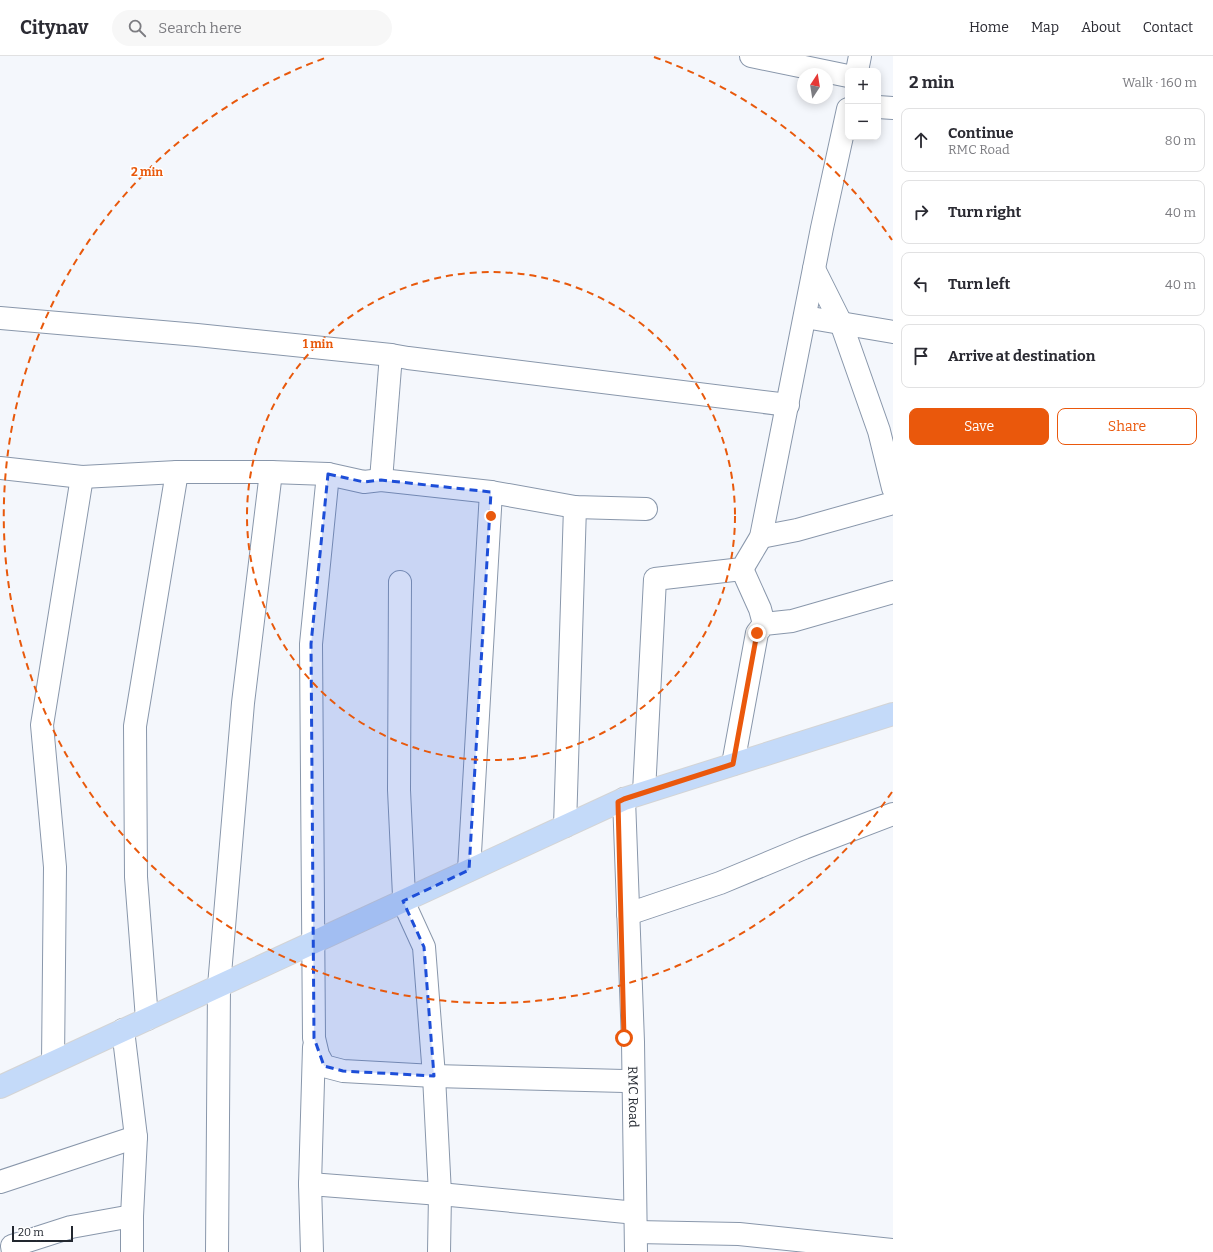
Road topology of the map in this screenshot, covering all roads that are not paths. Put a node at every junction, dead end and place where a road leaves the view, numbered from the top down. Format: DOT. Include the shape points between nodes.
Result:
graph roads {
  1 [pos="751,56"];
  2 [pos="860,56"];
  3 [pos="857,68"];
  4 [pos="845,75"];
  5 [pos="881,106"];
  6 [pos="893,108"];
  7 [pos="845,123"];
  8 [pos="814,269"];
  9 [pos="0,318"];
  10 [pos="805,318"];
  11 [pos="841,323"];
  12 [pos="893,332"];
  13 [pos="391,355"];
  14 [pos="788,405"];
  15 [pos="0,468"];
  16 [pos="177,472"];
  17 [pos="271,472"];
  18 [pos="328,474"];
  19 [pos="82,477"];
  20 [pos="380,480"];
  21 [pos="893,488"];
  22 [pos="491,492"];
  23 [pos="893,503"];
  24 [pos="575,507"];
  25 [pos="646,509"];
  26 [pos="761,537"];
  27 [pos="742,570"];
  28 [pos="400,582"];
  29 [pos="893,592"];
  30 [pos="764,624"];
  31 [pos="893,714"];
  32 [pos="733,764"];
  33 [pos="644,792"];
  34 [pos="621,800"];
  35 [pos="893,814"];
  36 [pos="565,826"];
  37 [pos="469,870"];
  38 [pos="403,901"];
  39 [pos="628,914"];
  40 [pos="313,942"];
  41 [pos="219,986"];
  42 [pos="147,1019"];
  43 [pos="123,1030"];
  44 [pos="314,1038"];
  45 [pos="53,1062"];
  46 [pos="434,1076"];
  47 [pos="624,1081"];
  48 [pos="0,1087"];
  49 [pos="136,1137"];
  50 [pos="0,1182"];
  51 [pos="310,1184"];
  52 [pos="440,1194"];
  53 [pos="626,1212"];
  54 [pos="132,1216"];
  55 [pos="636,1242"];
  56 [pos="893,1250"];
  57 [pos="13,1252"];
  58 [pos="132,1252"];
  59 [pos="217,1252"];
  60 [pos="312,1252"];
  61 [pos="439,1252"];
  62 [pos="627,1252"];
  1 -- 4 [label="street"];
  2 -- 3 [label="street"];
  5 -- 6 [label="street"];
  7 -- 8 [label="street"];
  8 -- 10 [label="street"];
  8 -- 11 [label="street"];
  9 -- 13 [label="street"];
  10 -- 11 [label="street"];
  10 -- 14 [label="street"];
  11 -- 12 [label="street"];
  11 -- 21 [label="street" via="879,431"];
  13 -- 14 [label="street"];
  13 -- 20 [label="street"];
  14 -- 26 [label="street"];
  15 -- 19 [label="street"];
  16 -- 17 [label="street"];
  16 -- 19 [label="street"];
  16 -- 42 [label="street" via="135,726 136,877"];
  17 -- 18 [label="street"];
  17 -- 41 [label="street" via="243,703"];
  18 -- 20 [label="street" via="364,482"];
  18 -- 40 [label="street" via="311,644"];
  19 -- 45 [label="street" via="42,725 55,867"];
  20 -- 22 [label="street"];
  22 -- 24 [label="street"];
  22 -- 37 [label="street"];
  23 -- 26 [label="street" via="797,530"];
  24 -- 25 [label="street"];
  24 -- 36 [label="street"];
  26 -- 27 [label="street"];
  27 -- 30 [label="street" via="760,608"];
  27 -- 33 [label="street" via="655,578"];
  28 -- 38 [label="street"];
  29 -- 30 [label="street" via="792,621"];
  30 -- 32 [label="street" via="757,633"];
  31 -- 32 [label="main road"];
  32 -- 33 [label="main road"];
  33 -- 34 [label="main road"];
  34 -- 36 [label="main road"];
  34 -- 39 [label="street, RMC Road"];
  34 -- 47 [label="street, RMC Road"];
  35 -- 39 [label="street" via="720,883"];
  36 -- 37 [label="main road"];
  37 -- 38 [label="main road"];
  38 -- 40 [label="main road"];
  38 -- 46 [label="street" via="424,947"];
  39 -- 55 [label="street, RMC Road"];
  40 -- 41 [label="main road"];
  40 -- 44 [label="street"];
  41 -- 42 [label="main road"];
  41 -- 59 [label="street"];
  42 -- 43 [label="main road"];
  43 -- 45 [label="main road"];
  43 -- 49 [label="street"];
  44 -- 46 [label="street" via="324,1066 343,1071"];
  44 -- 51 [label="street"];
  45 -- 48 [label="main road"];
  46 -- 47 [label="street"];
  46 -- 52 [label="street"];
  47 -- 53 [label="street, RMC Road"];
  49 -- 50 [label="street"];
  49 -- 54 [label="street"];
  51 -- 52 [label="street"];
  51 -- 60 [label="street"];
  52 -- 53 [label="street"];
  52 -- 61 [label="street"];
  53 -- 62 [label="street, RMC Road"];
  54 -- 57 [label="street" via="71,1226 12,1246"];
  54 -- 58 [label="street"];
  55 -- 56 [label="street" via="739,1234"];
}
